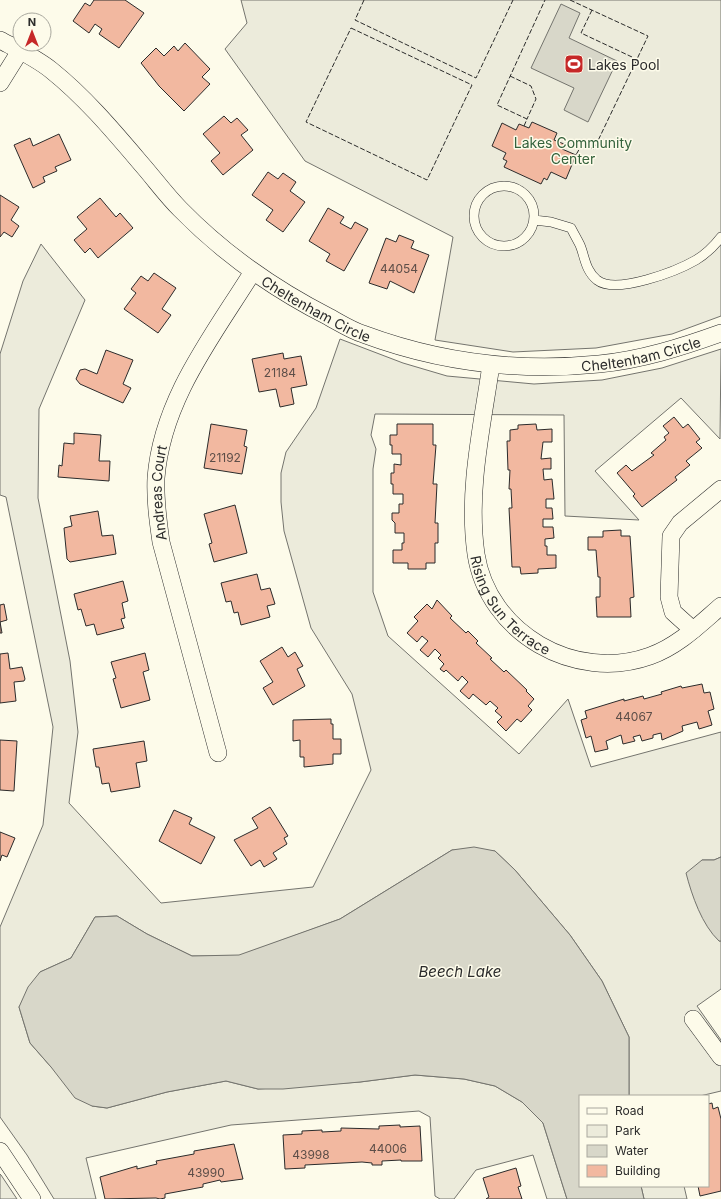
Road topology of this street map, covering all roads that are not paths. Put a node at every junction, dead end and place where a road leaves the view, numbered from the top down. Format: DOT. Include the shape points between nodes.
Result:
graph roads {
  1 [pos="0,40"];
  2 [pos="12,47"];
  3 [pos="19,52"];
  4 [pos="22,52"];
  5 [pos="0,83"];
  6 [pos="534,220"];
  7 [pos="721,237"];
  8 [pos="252,273"];
  9 [pos="721,333"];
  10 [pos="491,365"];
  11 [pos="721,489"];
  12 [pos="721,606"];
  13 [pos="693,630"];
  14 [pos="218,753"];
  15 [pos="693,1019"];
  16 [pos="721,1057"];
  17 [pos="0,1152"];
  18 [pos="32,1199"];
  1 -- 2 [label="street, Cheltenham Circle"];
  3 -- 5 [label="street"];
  4 -- 8 [label="street, Cheltenham Circle" via="50,69 79,96 113,130 178,207"];
  6 -- 6 [label="lane" via="532,204 523,192 508,185 492,187 480,197 474,211 475,227 485,240 500,246 515,244 528,235"];
  6 -- 7 [label="lane" via="571,228 587,269 598,281 612,285 643,281 672,271 696,260"];
  8 -- 10 [label="street, Cheltenham Circle" via="361,334 450,359"];
  8 -- 14 [label="street, Andreas Court" via="182,387 169,416 160,447 156,478 156,510 161,542"];
  9 -- 10 [label="street, Cheltenham Circle" via="676,348 600,364 553,367"];
  10 -- 13 [label="street, Rising Sun Terrace" via="474,488 474,539 480,571 503,614 539,646 573,660 601,664 617,664 649,657 678,643"];
  11 -- 13 [label="street" via="680,523 671,536 669,597 673,612"];
  12 -- 13 [label="street, Rising Sun Terrace"];
  15 -- 16 [label="street"];
  17 -- 18 [label="street"];
}
